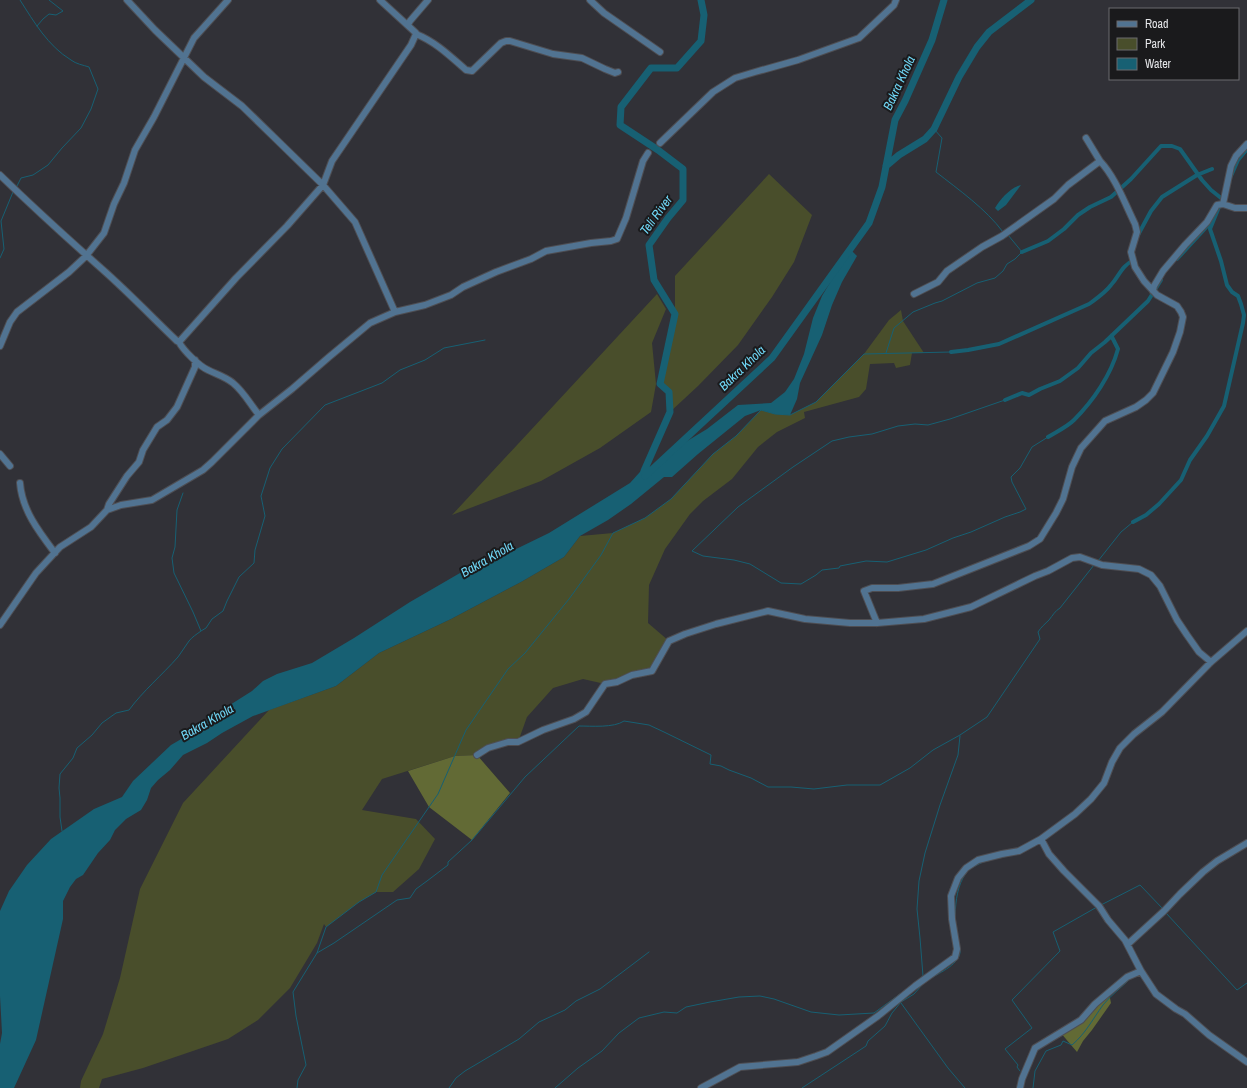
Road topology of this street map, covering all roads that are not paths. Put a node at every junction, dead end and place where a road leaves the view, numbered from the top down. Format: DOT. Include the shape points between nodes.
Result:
graph roads {
  1 [pos="127,0"];
  2 [pos="228,0"];
  3 [pos="380,0"];
  4 [pos="428,0"];
  5 [pos="590,0"];
  6 [pos="896,0"];
  7 [pos="408,25"];
  8 [pos="416,34"];
  9 [pos="660,52"];
  10 [pos="184,58"];
  11 [pos="618,72"];
  12 [pos="1086,138"];
  13 [pos="660,143"];
  14 [pos="1247,144"];
  15 [pos="648,153"];
  16 [pos="1100,162"];
  17 [pos="0,175"];
  18 [pos="323,185"];
  19 [pos="1222,204"];
  20 [pos="1247,208"];
  21 [pos="86,256"];
  22 [pos="1152,287"];
  23 [pos="914,294"];
  24 [pos="395,312"];
  25 [pos="179,342"];
  26 [pos="0,346"];
  27 [pos="195,360"];
  28 [pos="259,415"];
  29 [pos="0,454"];
  30 [pos="10,466"];
  31 [pos="20,483"];
  32 [pos="107,510"];
  33 [pos="55,553"];
  34 [pos="877,623"];
  35 [pos="0,625"];
  36 [pos="1247,631"];
  37 [pos="1211,662"];
  38 [pos="477,756"];
  39 [pos="1041,839"];
  40 [pos="1247,843"];
  41 [pos="1128,944"];
  42 [pos="1141,971"];
  43 [pos="1247,1062"];
  44 [pos="701,1088"];
  45 [pos="1020,1088"];
  1 -- 10 [label="street"];
  2 -- 10 [label="street" via="194,38"];
  3 -- 7 [label="street"];
  4 -- 7 [label="street"];
  5 -- 9 [label="street" via="604,13"];
  6 -- 13 [label="street" via="894,5 859,38 798,60 735,78 713,92"];
  7 -- 8 [label="street"];
  8 -- 11 [label="street" via="441,48 469,71 501,43 510,41 553,54 582,58 615,73"];
  8 -- 18 [label="street" via="332,161"];
  10 -- 18 [label="street" via="242,106"];
  10 -- 21 [label="street" via="135,150 104,233"];
  12 -- 16 [label="street"];
  14 -- 19 [label="street" via="1231,166"];
  15 -- 24 [label="street" via="617,239 546,251 445,297"];
  16 -- 22 [label="street" via="1106,167 1135,224 1137,232 1131,252 1135,267 1144,281"];
  16 -- 23 [label="street" via="1002,236 947,271 938,282"];
  17 -- 21 [label="street"];
  18 -- 24 [label="street" via="355,222"];
  18 -- 25 [label="street"];
  19 -- 20 [label="street"];
  19 -- 22 [label="street" via="1216,205 1207,222"];
  21 -- 25 [label="street"];
  21 -- 26 [label="street" via="17,312"];
  22 -- 34 [label="street" via="1157,295 1177,306 1183,317 1173,352 1153,393 1136,407 1105,421 1081,448 1059,506 1040,539 1029,546 933,584 872,588 864,591"];
  24 -- 28 [label="street" via="370,323"];
  25 -- 27 [label="street"];
  27 -- 28 [label="street" via="206,369 232,382"];
  27 -- 32 [label="street" via="195,367 177,407 167,420 157,427 139,462 127,476"];
  28 -- 32 [label="street" via="207,466 166,493 152,500"];
  29 -- 30 [label="street"];
  31 -- 33 [label="street" via="20,492 26,509"];
  32 -- 33 [label="street" via="91,527"];
  33 -- 35 [label="street" via="36,573"];
  34 -- 37 [label="street" via="924,619 971,607 1072,558 1080,557 1102,565 1139,569 1151,575 1160,586 1187,635 1199,652"];
  34 -- 38 [label="street" via="823,621 768,611 685,634 670,641 652,671 605,684 586,712 518,742 488,748"];
  36 -- 37 [label="street"];
  37 -- 39 [label="street" via="1162,712 1120,748 1104,783 1091,799"];
  39 -- 41 [label="street" via="1064,871 1099,906"];
  39 -- 44 [label="street" via="1019,851 978,860 966,868 958,878 951,896 957,949 955,957 878,1016 827,1052 798,1062 740,1067"];
  40 -- 41 [label="street" via="1203,872"];
  41 -- 42 [label="street"];
  42 -- 43 [label="street" via="1156,994"];
  42 -- 45 [label="street" via="1127,977 1095,1004 1081,1020 1035,1048"];
}
